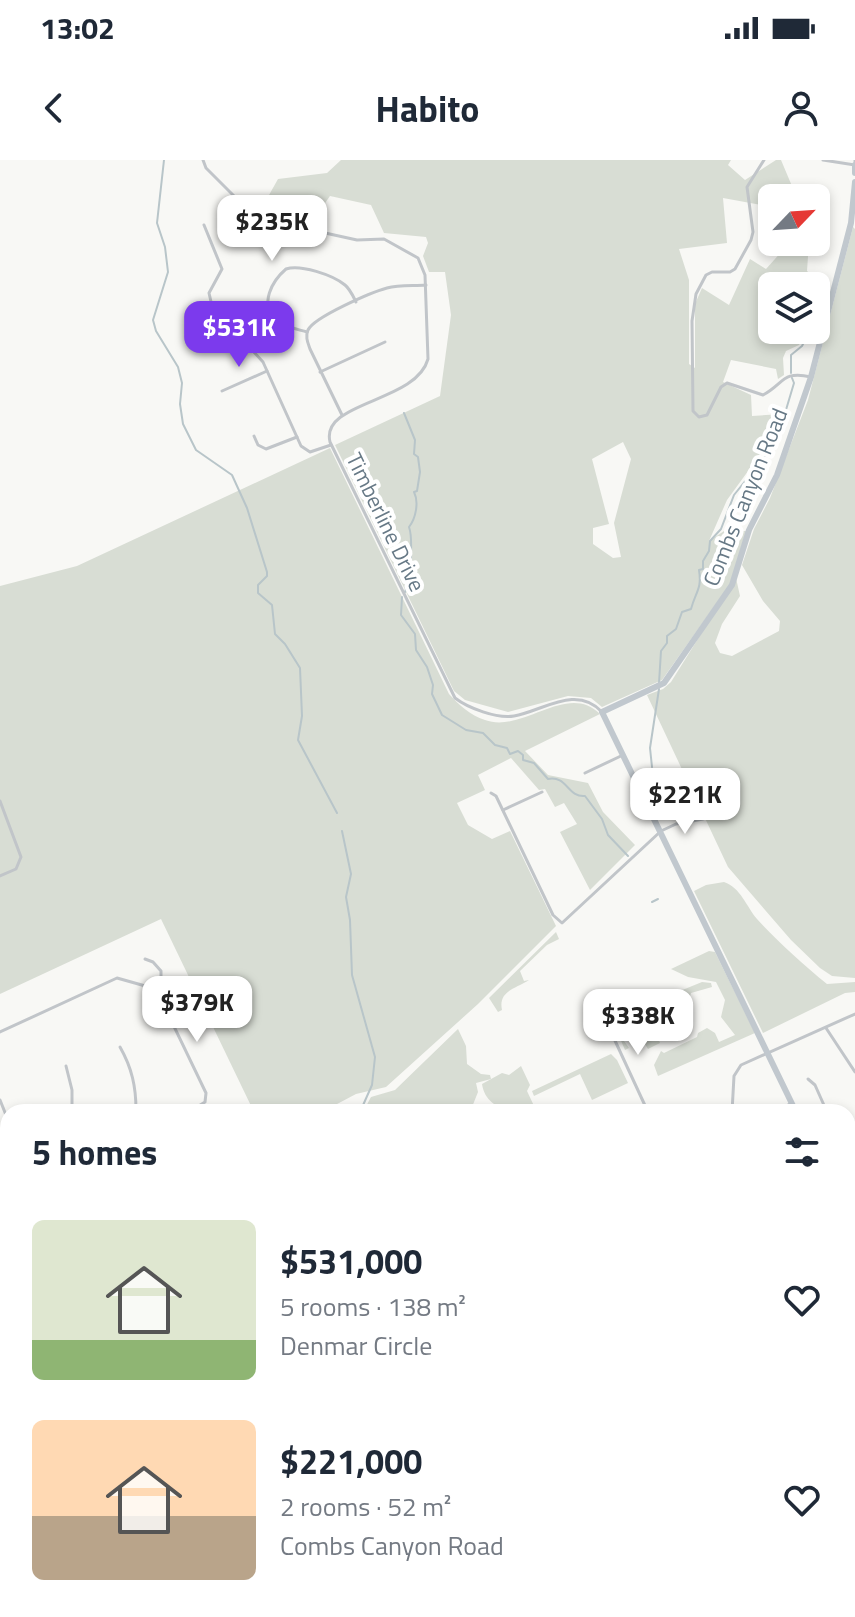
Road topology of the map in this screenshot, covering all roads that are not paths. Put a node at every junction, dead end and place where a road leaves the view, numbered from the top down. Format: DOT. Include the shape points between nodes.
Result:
graph roads {
  1 [pos="203,160"];
  2 [pos="764,160"];
  3 [pos="823,160"];
  4 [pos="855,163"];
  5 [pos="855,173"];
  6 [pos="855,182"];
  7 [pos="204,225"];
  8 [pos="426,285"];
  9 [pos="356,302"];
  10 [pos="269,308"];
  11 [pos="234,329"];
  12 [pos="307,333"];
  13 [pos="206,342"];
  14 [pos="385,342"];
  15 [pos="267,371"];
  16 [pos="320,372"];
  17 [pos="811,377"];
  18 [pos="222,391"];
  19 [pos="342,415"];
  20 [pos="254,436"];
  21 [pos="297,437"];
  22 [pos="331,445"];
  23 [pos="602,712"];
  24 [pos="623,755"];
  25 [pos="585,773"];
  26 [pos="542,792"];
  27 [pos="491,793"];
  28 [pos="0,801"];
  29 [pos="503,810"];
  30 [pos="703,819"];
  31 [pos="661,831"];
  32 [pos="0,876"];
  33 [pos="145,959"];
  34 [pos="156,989"];
  35 [pos="853,1015"];
  36 [pos="826,1028"];
  37 [pos="0,1032"];
  38 [pos="611,1032"];
  39 [pos="120,1047"];
  40 [pos="768,1051"];
  41 [pos="66,1066"];
  42 [pos="855,1072"];
  43 [pos="808,1079"];
  44 [pos="792,1103"];
  45 [pos="72,1104"];
  46 [pos="136,1104"];
  47 [pos="202,1104"];
  48 [pos="644,1104"];
  49 [pos="732,1104"];
  50 [pos="823,1104"];
  1 -- 8 [label="street" via="229,193 307,229 357,240 384,239 412,254 424,268"];
  2 -- 17 [label="street" via="747,187 753,232 735,269 706,275 696,294 695,415 707,415 727,383 763,395 788,376"];
  3 -- 4 [label="street"];
  4 -- 5 [label="street"];
  6 -- 17 [label="street, Combs Canyon Road" via="851,223"];
  7 -- 11 [label="street" via="222,269 210,302"];
  8 -- 9 [label="street" via="386,288"];
  8 -- 19 [label="street" via="428,359 421,375"];
  9 -- 10 [label="street" via="343,283 294,266 270,289"];
  9 -- 12 [label="street" via="318,320"];
  10 -- 11 [label="street" via="246,315"];
  10 -- 12 [label="street" via="277,321"];
  11 -- 13 [label="street" via="219,341"];
  11 -- 15 [label="street"];
  12 -- 16 [label="street"];
  14 -- 16 [label="street"];
  15 -- 18 [label="street"];
  15 -- 21 [label="street"];
  16 -- 19 [label="street"];
  17 -- 23 [label="street, Combs Canyon Road" via="727,594 664,683"];
  19 -- 22 [label="street, Timberline Drive" via="330,428"];
  20 -- 21 [label="street" via="266,449"];
  21 -- 22 [label="street" via="310,452"];
  22 -- 23 [label="street, Timberline Drive" via="455,698 507,717 577,700 589,701"];
  23 -- 24 [label="street"];
  24 -- 25 [label="street"];
  24 -- 31 [label="street"];
  26 -- 29 [label="street"];
  27 -- 29 [label="street"];
  28 -- 32 [label="street" via="21,857 16,869"];
  29 -- 31 [label="street" via="548,906 562,923"];
  30 -- 31 [label="street"];
  31 -- 40 [label="street"];
  33 -- 34 [label="street" via="161,971"];
  34 -- 37 [label="street" via="117,978"];
  34 -- 47 [label="street" via="206,1093"];
  35 -- 36 [label="street"];
  36 -- 40 [label="street"];
  36 -- 42 [label="street"];
  38 -- 48 [label="street"];
  39 -- 46 [label="street" via="129,1064"];
  40 -- 44 [label="street"];
  40 -- 49 [label="street" via="735,1071"];
  41 -- 45 [label="street"];
  43 -- 50 [label="street"];
}
